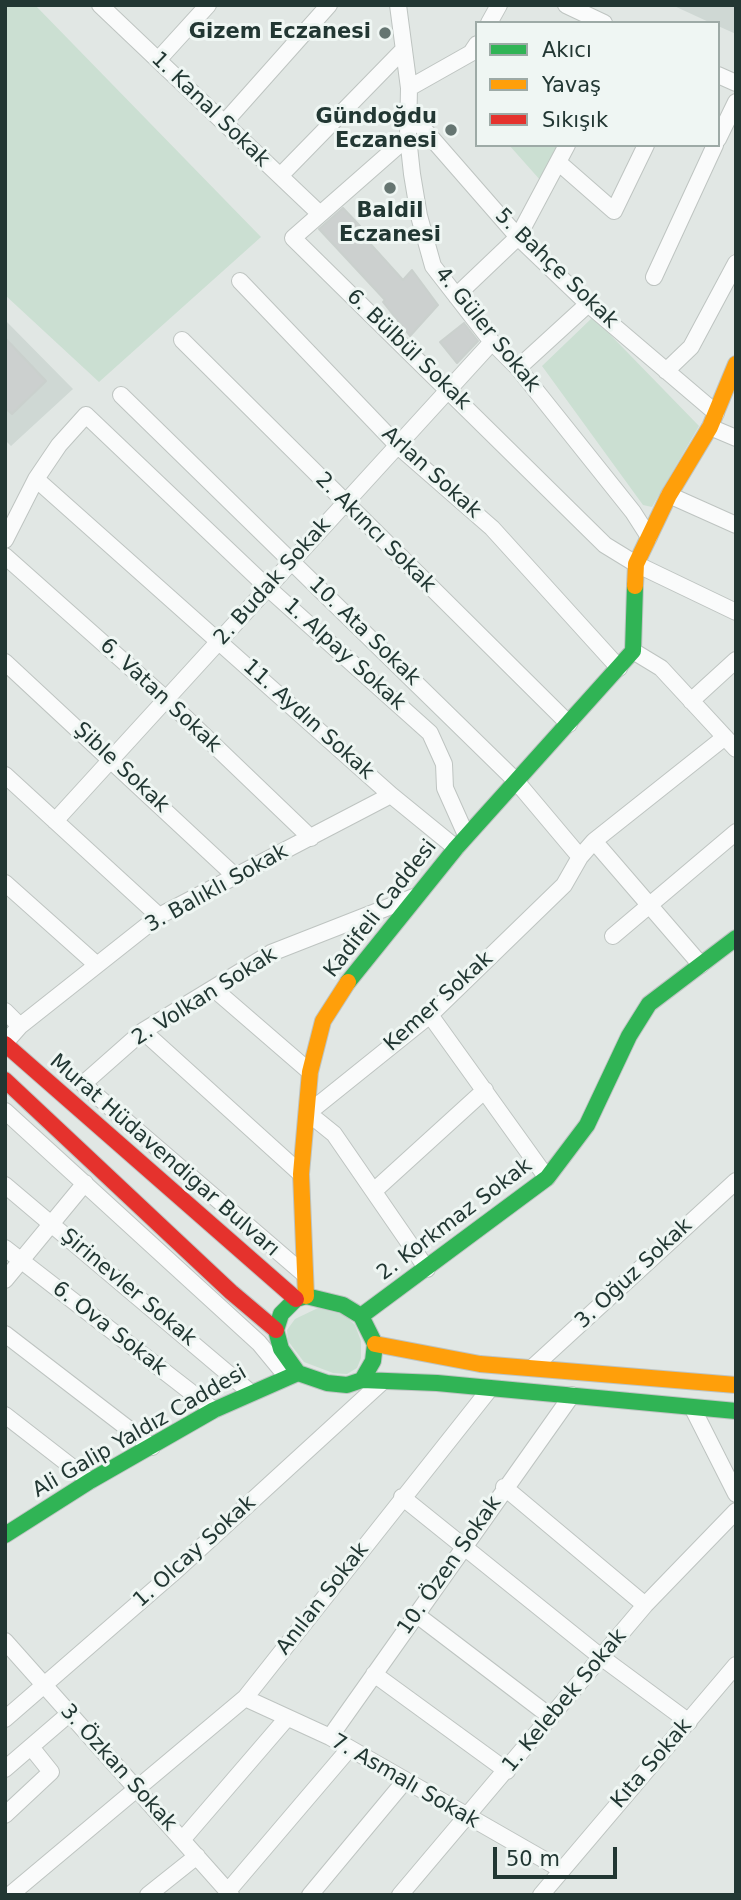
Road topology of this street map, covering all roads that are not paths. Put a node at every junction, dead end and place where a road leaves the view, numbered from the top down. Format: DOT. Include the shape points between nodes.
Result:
graph roads {
  1 [pos="100,5"];
  2 [pos="208,5"];
  3 [pos="329,5"];
  4 [pos="398,5"];
  5 [pos="499,5"];
  6 [pos="568,6"];
  7 [pos="490,21"];
  8 [pos="600,21"];
  9 [pos="475,47"];
  10 [pos="404,49"];
  11 [pos="158,60"];
  12 [pos="720,76"];
  13 [pos="736,83"];
  14 [pos="409,88"];
  15 [pos="736,102"];
  16 [pos="408,111"];
  17 [pos="224,123"];
  18 [pos="720,135"];
  19 [pos="408,137"];
  20 [pos="566,147"];
  21 [pos="645,147"];
  22 [pos="714,147"];
  23 [pos="558,162"];
  24 [pos="280,176"];
  25 [pos="320,214"];
  26 [pos="518,237"];
  27 [pos="736,264"];
  28 [pos="654,277"];
  29 [pos="240,281"];
  30 [pos="456,296"];
  31 [pos="588,304"];
  32 [pos="182,340"];
  33 [pos="492,342"];
  34 [pos="735,367"];
  35 [pos="519,368"];
  36 [pos="666,371"];
  37 [pos="449,389"];
  38 [pos="121,395"];
  39 [pos="713,420"];
  40 [pos="736,438"];
  41 [pos="398,446"];
  42 [pos="36,479"];
  43 [pos="670,495"];
  44 [pos="345,504"];
  45 [pos="736,525"];
  46 [pos="649,537"];
  47 [pos="5,540"];
  48 [pos="5,556"];
  49 [pos="292,562"];
  50 [pos="636,564"];
  51 [pos="268,588"];
  52 [pos="736,612"];
  53 [pos="219,641"];
  54 [pos="633,651"];
  55 [pos="736,660"];
  56 [pos="5,662"];
  57 [pos="618,668"];
  58 [pos="167,699"];
  59 [pos="691,701"];
  60 [pos="569,724"];
  61 [pos="730,743"];
  62 [pos="112,759"];
  63 [pos="5,775"];
  64 [pos="516,781"];
  65 [pos="391,795"];
  66 [pos="55,821"];
  67 [pos="736,832"];
  68 [pos="311,838"];
  69 [pos="594,841"];
  70 [pos="461,842"];
  71 [pos="580,857"];
  72 [pos="235,876"];
  73 [pos="5,883"];
  74 [pos="416,896"];
  75 [pos="648,904"];
  76 [pos="159,916"];
  77 [pos="613,936"];
  78 [pos="736,938"];
  79 [pos="97,965"];
  80 [pos="701,965"];
  81 [pos="214,989"];
  82 [pos="5,1011"];
  83 [pos="430,1015"];
  84 [pos="20,1026"];
  85 [pos="143,1031"];
  86 [pos="5,1043"];
  87 [pos="310,1072"];
  88 [pos="5,1080"];
  89 [pos="485,1090"];
  90 [pos="5,1111"];
  91 [pos="308,1113"];
  92 [pos="301,1174"];
  93 [pos="547,1178"];
  94 [pos="736,1181"];
  95 [pos="85,1183"];
  96 [pos="5,1185"];
  97 [pos="375,1190"];
  98 [pos="50,1222"];
  99 [pos="5,1248"];
  100 [pos="20,1260"];
  101 [pos="427,1269"];
  102 [pos="304,1274"];
  103 [pos="5,1280"];
  104 [pos="301,1297"];
  105 [pos="361,1316"];
  106 [pos="276,1330"];
  107 [pos="5,1334"];
  108 [pos="374,1344"];
  109 [pos="532,1368"];
  110 [pos="293,1375"];
  111 [pos="362,1380"];
  112 [pos="383,1381"];
  113 [pos="736,1385"];
  114 [pos="489,1390"];
  115 [pos="250,1392"];
  116 [pos="572,1395"];
  117 [pos="692,1407"];
  118 [pos="214,1410"];
  119 [pos="736,1411"];
  120 [pos="5,1415"];
  121 [pos="152,1447"];
  122 [pos="90,1481"];
  123 [pos="504,1487"];
  124 [pos="736,1494"];
  125 [pos="402,1497"];
  126 [pos="736,1511"];
  127 [pos="6,1534"];
  128 [pos="464,1544"];
  129 [pos="645,1605"];
  130 [pos="417,1615"];
  131 [pos="5,1641"];
  132 [pos="601,1657"];
  133 [pos="736,1665"];
  134 [pos="374,1674"];
  135 [pos="44,1684"];
  136 [pos="245,1698"];
  137 [pos="70,1713"];
  138 [pos="287,1717"];
  139 [pos="551,1717"];
  140 [pos="5,1719"];
  141 [pos="689,1722"];
  142 [pos="330,1737"];
  143 [pos="31,1747"];
  144 [pos="349,1749"];
  145 [pos="5,1769"];
  146 [pos="507,1771"];
  147 [pos="404,1782"];
  148 [pos="137,1789"];
  149 [pos="5,1815"];
  150 [pos="467,1819"];
  151 [pos="182,1840"];
  152 [pos="197,1856"];
  153 [pos="562,1870"];
  154 [pos="230,1893"];
  155 [pos="10,1895"];
  156 [pos="148,1895"];
  157 [pos="310,1895"];
  158 [pos="400,1895"];
  159 [pos="541,1895"];
  1 -- 11 [label="street, 1. Kanal Sokak"];
  2 -- 11 [label="street"];
  3 -- 17 [label="street"];
  4 -- 10 [label="street, 4. Güler Sokak"];
  5 -- 7 [label="street"];
  6 -- 8 [label="street"];
  9 -- 14 [label="street"];
  10 -- 14 [label="street, 4. Güler Sokak"];
  10 -- 24 [label="street"];
  11 -- 17 [label="street, 1. Kanal Sokak"];
  12 -- 13 [label="street"];
  14 -- 16 [label="street, 4. Güler Sokak"];
  15 -- 18 [label="street"];
  16 -- 19 [label="street, 4. Güler Sokak"];
  16 -- 26 [label="street, 5. Bahçe Sokak"];
  17 -- 24 [label="street, 1. Kanal Sokak"];
  19 -- 25 [label="street, 6. Bülbül Sokak"];
  19 -- 30 [label="street, 4. Güler Sokak" via="419,216 433,266"];
  20 -- 23 [label="street"];
  21 -- 23 [label="street" via="614,211"];
  22 -- 28 [label="street"];
  23 -- 26 [label="street"];
  24 -- 25 [label="street, 1. Kanal Sokak"];
  25 -- 37 [label="street, 6. Bülbül Sokak" via="293,237"];
  26 -- 30 [label="street"];
  26 -- 31 [label="street, 5. Bahçe Sokak"];
  27 -- 36 [label="street" via="691,347"];
  29 -- 41 [label="street, Arlan Sokak"];
  30 -- 33 [label="street, 4. Güler Sokak"];
  31 -- 35 [label="street"];
  31 -- 36 [label="street, 5. Bahçe Sokak"];
  32 -- 44 [label="street, 2. Akıncı Sokak"];
  33 -- 35 [label="street, 4. Güler Sokak"];
  33 -- 37 [label="street, 2. Budak Sokak"];
  34 -- 39 [label="main road"];
  35 -- 46 [label="street, 4. Güler Sokak"];
  36 -- 39 [label="street, 5. Bahçe Sokak"];
  37 -- 41 [label="street, 2. Budak Sokak"];
  37 -- 50 [label="street, 6. Bülbül Sokak" via="605,545"];
  38 -- 49 [label="street, 10. Ata Sokak"];
  39 -- 40 [label="street, 5. Bahçe Sokak"];
  39 -- 43 [label="main road"];
  41 -- 44 [label="street, 2. Budak Sokak"];
  41 -- 57 [label="street, Arlan Sokak" via="492,528"];
  42 -- 47 [label="street"];
  42 -- 51 [label="street, 1. Alpay Sokak" via="86,415"];
  42 -- 53 [label="street, 11. Aydın Sokak"];
  43 -- 45 [label="street"];
  43 -- 46 [label="main road"];
  44 -- 49 [label="street, 2. Budak Sokak"];
  44 -- 60 [label="street, 2. Akıncı Sokak"];
  46 -- 50 [label="main road"];
  48 -- 58 [label="street, 6. Vatan Sokak"];
  49 -- 51 [label="street, 2. Budak Sokak"];
  49 -- 64 [label="street, 10. Ata Sokak"];
  50 -- 52 [label="street, 6. Bülbül Sokak"];
  50 -- 54 [label="main road"];
  51 -- 53 [label="street, 2. Budak Sokak"];
  51 -- 70 [label="street, 1. Alpay Sokak" via="430,733 444,764 445,788"];
  53 -- 58 [label="street, 2. Budak Sokak"];
  53 -- 65 [label="street, 11. Aydın Sokak"];
  54 -- 57 [label="main road, Kadifeli Caddesi"];
  54 -- 59 [label="street" via="662,668"];
  55 -- 59 [label="street"];
  56 -- 62 [label="street, Şible Sokak"];
  57 -- 60 [label="main road, Kadifeli Caddesi"];
  58 -- 62 [label="street, 2. Budak Sokak"];
  58 -- 68 [label="street, 6. Vatan Sokak"];
  59 -- 61 [label="street"];
  60 -- 64 [label="main road, Kadifeli Caddesi"];
  61 -- 69 [label="street, Kemer Sokak"];
  62 -- 66 [label="street, 2. Budak Sokak"];
  62 -- 72 [label="street, Şible Sokak"];
  63 -- 66 [label="street"];
  64 -- 70 [label="main road, Kadifeli Caddesi"];
  64 -- 71 [label="street, 10. Ata Sokak"];
  65 -- 68 [label="street, 3. Balıklı Sokak"];
  65 -- 70 [label="street, 11. Aydın Sokak"];
  66 -- 76 [label="street"];
  67 -- 75 [label="street"];
  68 -- 72 [label="street, 3. Balıklı Sokak"];
  69 -- 71 [label="street, Kemer Sokak"];
  69 -- 75 [label="street"];
  70 -- 74 [label="main road, Kadifeli Caddesi"];
  71 -- 83 [label="street, Kemer Sokak" via="564,885"];
  72 -- 76 [label="street, 3. Balıklı Sokak"];
  73 -- 79 [label="street"];
  74 -- 81 [label="street, 2. Volkan Sokak" via="271,953"];
  74 -- 87 [label="main road, Kadifeli Caddesi" via="359,964 323,1021"];
  75 -- 77 [label="street"];
  75 -- 80 [label="street"];
  76 -- 79 [label="street, 3. Balıklı Sokak"];
  78 -- 80 [label="main road"];
  79 -- 84 [label="street, 3. Balıklı Sokak"];
  80 -- 93 [label="main road, 2. Korkmaz Sokak" via="649,1004 587,1125"];
  81 -- 85 [label="street, 2. Volkan Sokak"];
  81 -- 87 [label="street"];
  82 -- 84 [label="street"];
  83 -- 89 [label="street"];
  83 -- 91 [label="street, Kemer Sokak"];
  84 -- 86 [label="street, 3. Balıklı Sokak"];
  85 -- 92 [label="street"];
  85 -- 102 [label="street, 2. Volkan Sokak" via="83,1084"];
  86 -- 104 [label="main road, Murat Hüdavendigar Bulvarı"];
  87 -- 91 [label="main road, Kadifeli Caddesi"];
  88 -- 106 [label="main road"];
  89 -- 93 [label="street"];
  89 -- 97 [label="street"];
  90 -- 95 [label="street"];
  91 -- 92 [label="main road, Kadifeli Caddesi"];
  91 -- 97 [label="street" via="334,1134"];
  92 -- 102 [label="main road, Kadifeli Caddesi"];
  93 -- 101 [label="main road, 2. Korkmaz Sokak"];
  94 -- 109 [label="street, 3. Oğuz Sokak"];
  95 -- 98 [label="street"];
  95 -- 110 [label="street"];
  96 -- 98 [label="street, Şirinevler Sokak"];
  97 -- 101 [label="street"];
  98 -- 100 [label="street"];
  98 -- 115 [label="street, Şirinevler Sokak"];
  99 -- 100 [label="street, 6. Ova Sokak"];
  100 -- 103 [label="street"];
  100 -- 118 [label="street, 6. Ova Sokak"];
  101 -- 105 [label="main road, 2. Korkmaz Sokak"];
  102 -- 104 [label="main road, Kadifeli Caddesi"];
  104 -- 105 [label="main road" via="336,1302"];
  104 -- 106 [label="main road" via="281,1314"];
  105 -- 108 [label="main road"];
  106 -- 110 [label="main road"];
  107 -- 121 [label="street"];
  108 -- 109 [label="main road" via="481,1364"];
  108 -- 111 [label="main road" via="373,1361"];
  109 -- 113 [label="main road"];
  110 -- 111 [label="main road" via="347,1385"];
  110 -- 115 [label="main road, Ali Galip Yaldız Caddesi"];
  111 -- 112 [label="main road"];
  112 -- 114 [label="main road"];
  112 -- 135 [label="street, 1. Olcay Sokak"];
  114 -- 116 [label="main road"];
  114 -- 125 [label="street, Anılan Sokak"];
  115 -- 118 [label="main road, Ali Galip Yaldız Caddesi"];
  116 -- 117 [label="main road"];
  116 -- 123 [label="street, 10. Özen Sokak"];
  117 -- 119 [label="main road"];
  117 -- 124 [label="street"];
  118 -- 121 [label="main road, Ali Galip Yaldız Caddesi"];
  120 -- 122 [label="street"];
  121 -- 122 [label="main road, Ali Galip Yaldız Caddesi"];
  122 -- 127 [label="main road, Ali Galip Yaldız Caddesi"];
  123 -- 128 [label="street, 10. Özen Sokak"];
  123 -- 129 [label="street"];
  125 -- 128 [label="street"];
  125 -- 136 [label="street, Anılan Sokak"];
  126 -- 129 [label="street, 1. Kelebek Sokak"];
  128 -- 130 [label="street, 10. Özen Sokak"];
  128 -- 132 [label="street"];
  129 -- 132 [label="street, 1. Kelebek Sokak"];
  130 -- 134 [label="street, 10. Özen Sokak"];
  130 -- 139 [label="street"];
  131 -- 135 [label="street, 3. Özkan Sokak"];
  132 -- 139 [label="street, 1. Kelebek Sokak"];
  132 -- 141 [label="street"];
  133 -- 141 [label="street, Kıta Sokak"];
  134 -- 142 [label="street, 10. Özen Sokak"];
  134 -- 146 [label="street"];
  135 -- 137 [label="street, 3. Özkan Sokak"];
  135 -- 140 [label="street, 1. Olcay Sokak"];
  136 -- 138 [label="street, 7. Asmalı Sokak"];
  136 -- 148 [label="street, Anılan Sokak"];
  137 -- 143 [label="street"];
  137 -- 148 [label="street, 3. Özkan Sokak"];
  138 -- 142 [label="street, 7. Asmalı Sokak"];
  138 -- 151 [label="street"];
  139 -- 146 [label="street, 1. Kelebek Sokak"];
  141 -- 153 [label="street, Kıta Sokak"];
  142 -- 144 [label="street, 7. Asmalı Sokak"];
  143 -- 145 [label="street"];
  143 -- 149 [label="street" via="51,1772"];
  144 -- 147 [label="street, 7. Asmalı Sokak"];
  144 -- 154 [label="street"];
  146 -- 150 [label="street, 1. Kelebek Sokak"];
  147 -- 150 [label="street, 7. Asmalı Sokak"];
  147 -- 157 [label="street"];
  148 -- 151 [label="street, 3. Özkan Sokak"];
  148 -- 155 [label="street, Anılan Sokak"];
  150 -- 153 [label="street, 7. Asmalı Sokak"];
  150 -- 158 [label="street, 1. Kelebek Sokak"];
  151 -- 152 [label="street, 3. Özkan Sokak"];
  152 -- 154 [label="street, 3. Özkan Sokak"];
  152 -- 156 [label="street"];
  153 -- 159 [label="street, Kıta Sokak"];
}
